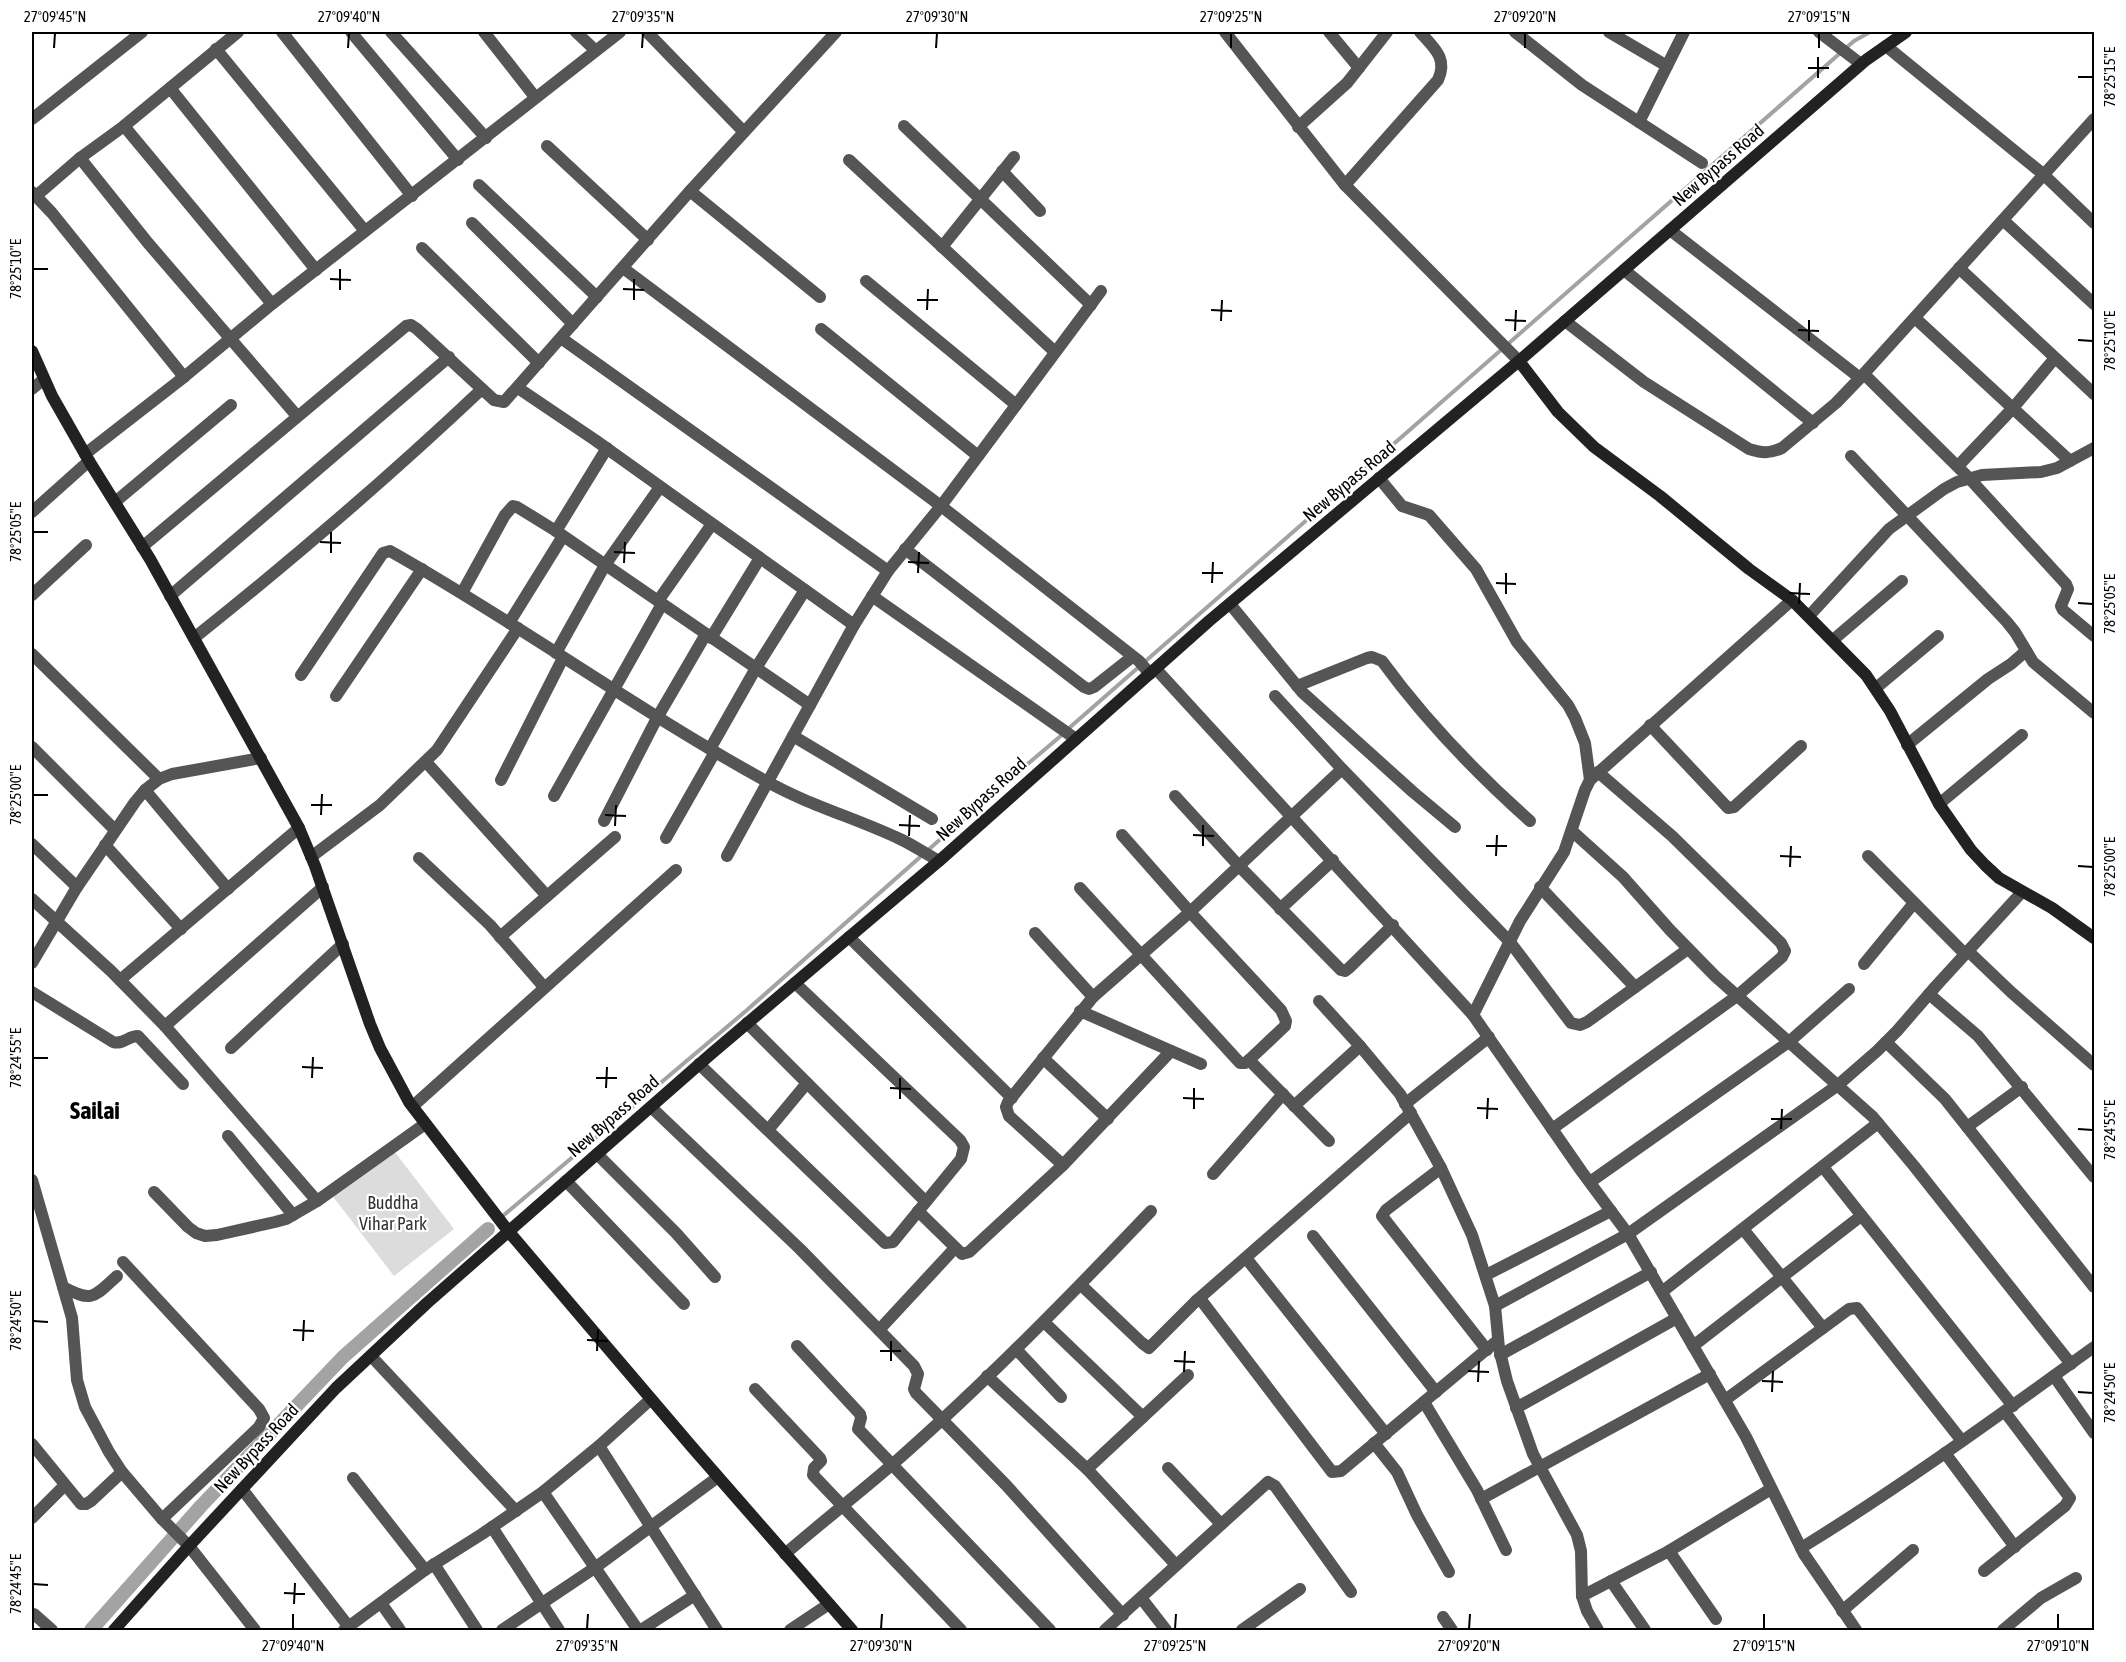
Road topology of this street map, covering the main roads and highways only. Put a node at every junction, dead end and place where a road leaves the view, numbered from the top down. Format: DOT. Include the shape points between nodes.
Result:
graph roads {
  1 [pos="1906,32"];
  2 [pos="32,351"];
  3 [pos="1515,356"];
  4 [pos="2094,938"];
  5 [pos="509,1232"];
  6 [pos="114,1630"];
  7 [pos="852,1630"];
  1 -- 3 [label="main road, New Bypass Road" via="1857,60 1624,270 1565,321"];
  2 -- 5 [label="main road" via="87,457 142,547 299,828 380,1048 425,1124"];
  3 -- 4 [label="main road" via="1558,412 1594,447 1792,600 1866,675 1939,804 1985,865 1999,878"];
  3 -- 5 [label="main road, New Bypass Road" via="1230,604 1144,666 849,937"];
  5 -- 6 [label="main road, New Bypass Road" via="336,1388 242,1489 180,1538"];
  5 -- 7 [label="main road"];
}
